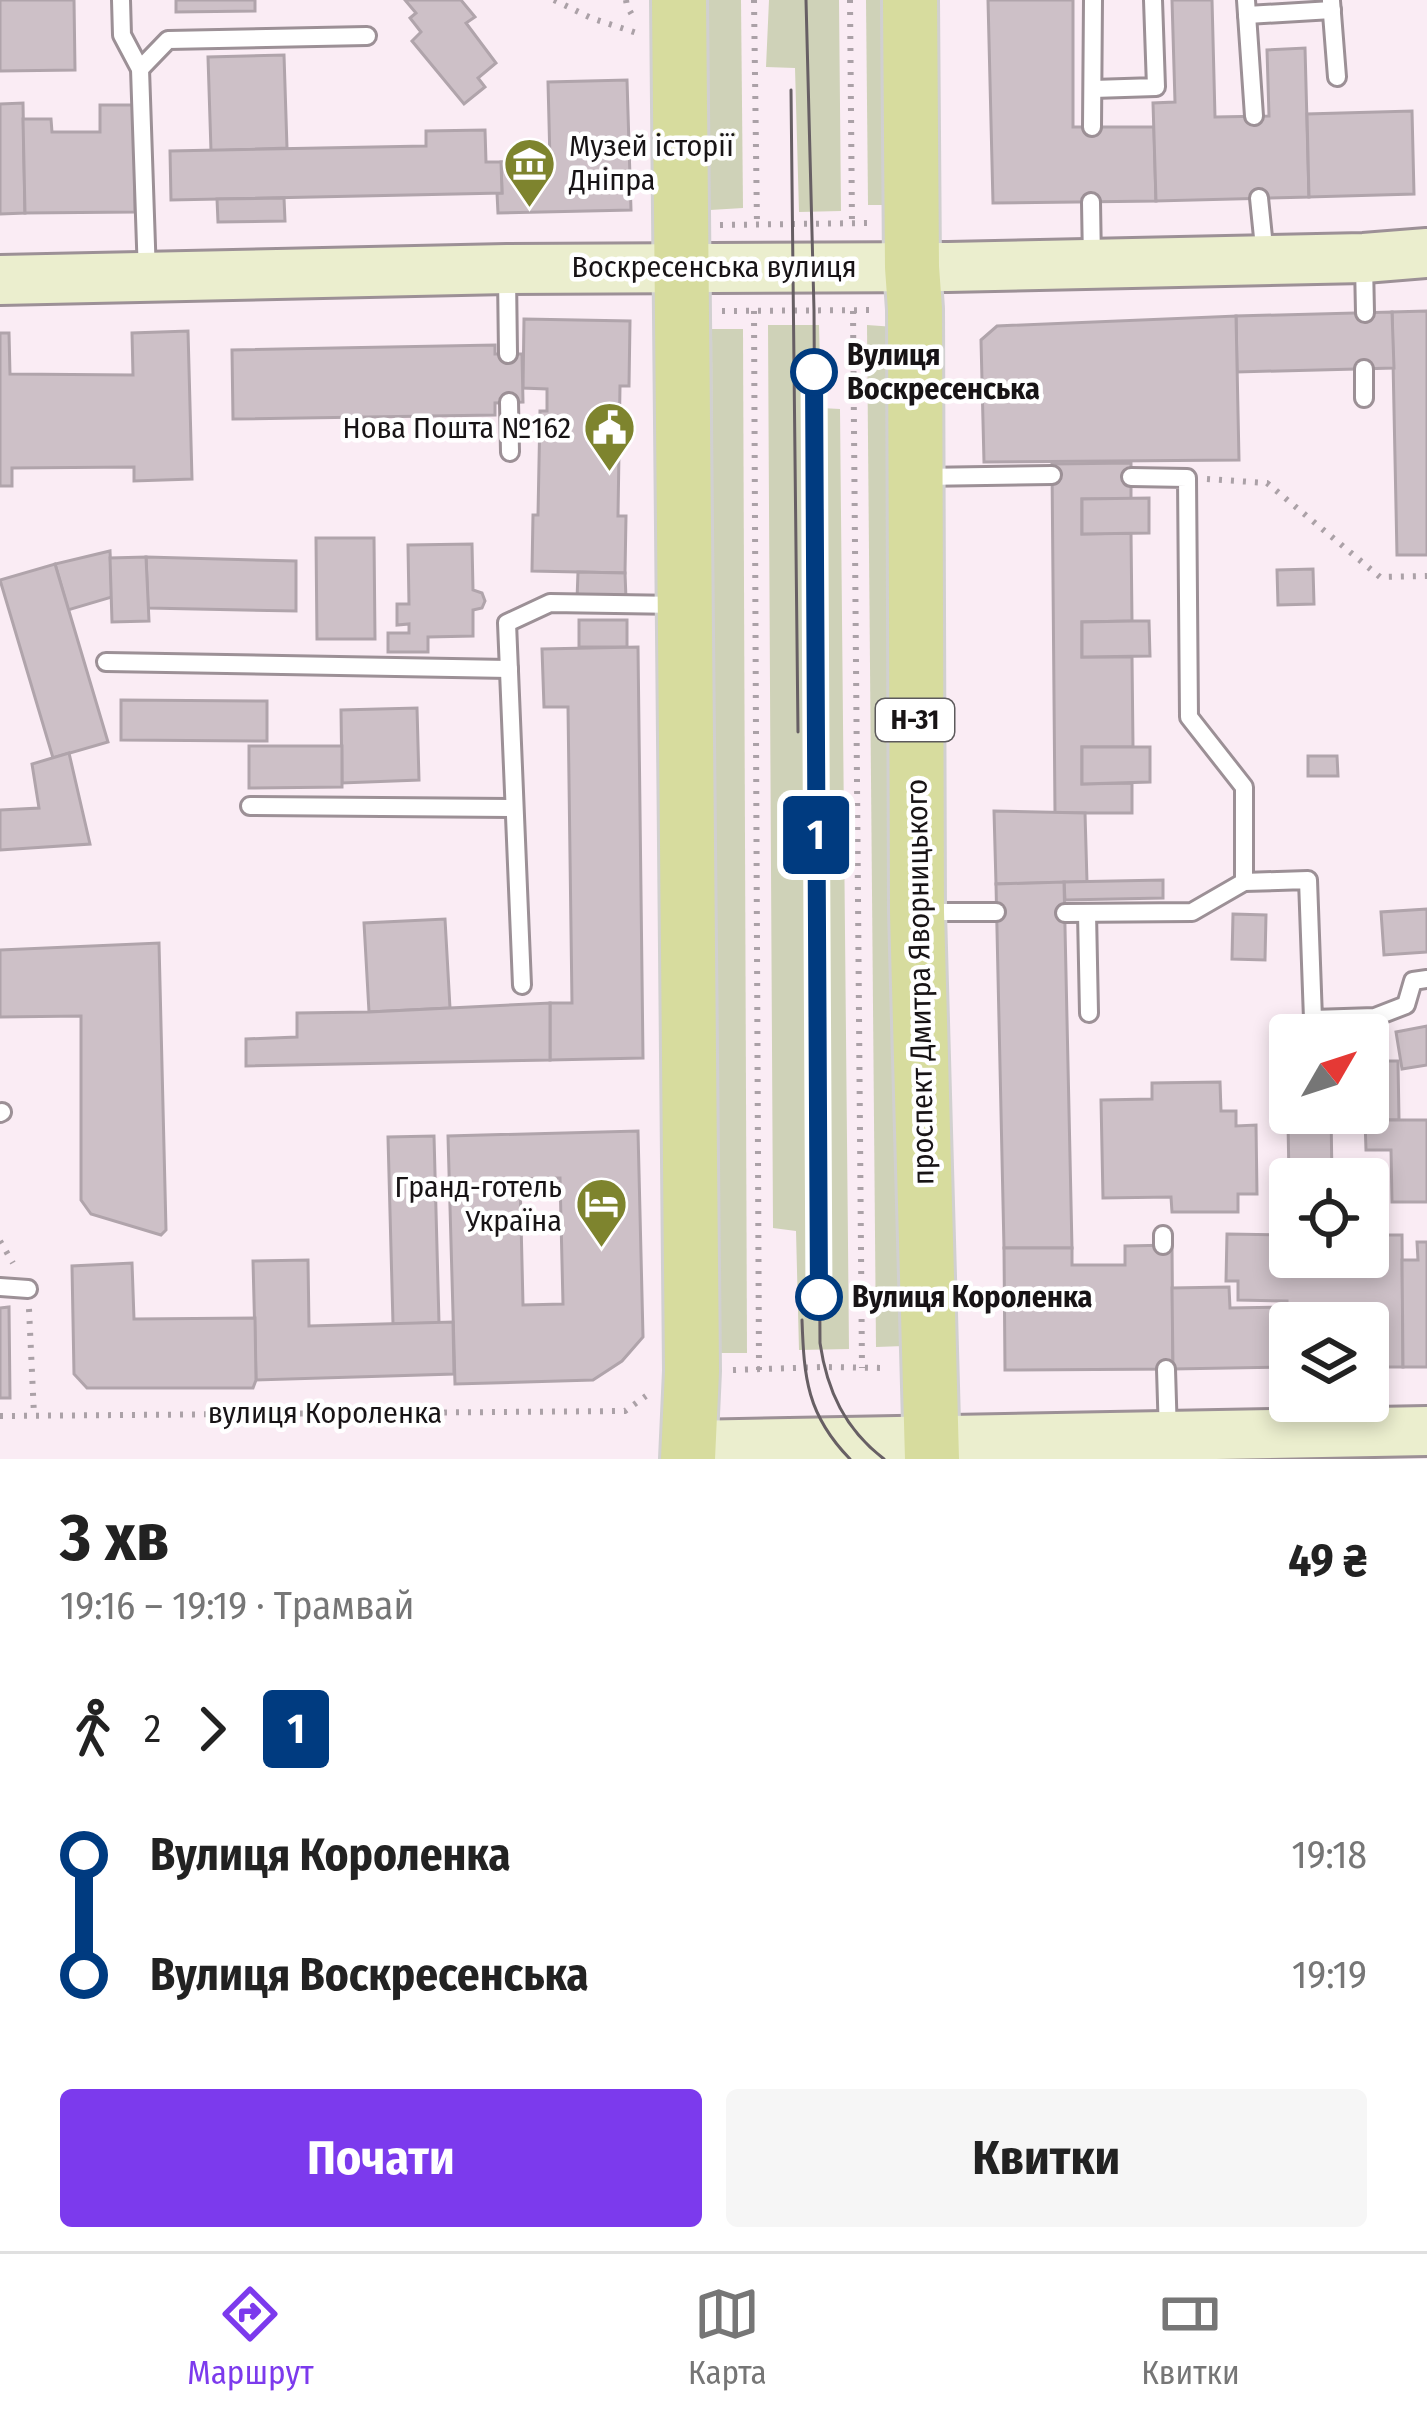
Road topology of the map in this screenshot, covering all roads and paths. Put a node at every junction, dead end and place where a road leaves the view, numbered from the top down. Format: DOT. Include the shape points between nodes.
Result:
graph roads {
  1 [pos="122,0"];
  2 [pos="554,0"];
  3 [pos="626,0"];
  4 [pos="680,0"];
  5 [pos="754,0"];
  6 [pos="850,0"];
  7 [pos="910,0"];
  8 [pos="1093,0"];
  9 [pos="1153,0"];
  10 [pos="1332,5"];
  11 [pos="1247,8"];
  12 [pos="367,36"];
  13 [pos="140,69"];
  14 [pos="1337,77"];
  15 [pos="1093,89"];
  16 [pos="1254,116"];
  17 [pos="1092,127"];
  18 [pos="1259,198"];
  19 [pos="1091,202"];
  20 [pos="1427,253"];
  21 [pos="1265,258"];
  22 [pos="1364,258"];
  23 [pos="1092,263"];
  24 [pos="682,267"];
  25 [pos="912,267"];
  26 [pos="507,269"];
  27 [pos="147,276"];
  28 [pos="0,280"];
  29 [pos="1365,313"];
  30 [pos="508,354"];
  31 [pos="1364,369"];
  32 [pos="1364,398"];
  33 [pos="509,403"];
  34 [pos="510,452"];
  35 [pos="1052,475"];
  36 [pos="914,477"];
  37 [pos="1131,477"];
  38 [pos="1187,478"];
  39 [pos="1427,576"];
  40 [pos="687,604"];
  41 [pos="106,662"];
  42 [pos="508,669"];
  43 [pos="250,806"];
  44 [pos="514,808"];
  45 [pos="1244,882"];
  46 [pos="916,912"];
  47 [pos="996,912"];
  48 [pos="1065,913"];
  49 [pos="1087,913"];
  50 [pos="1427,980"];
  51 [pos="522,986"];
  52 [pos="1089,1013"];
  53 [pos="0,1240"];
  54 [pos="0,1287"];
  55 [pos="28,1289"];
  56 [pos="862,1368"];
  57 [pos="891,1368"];
  58 [pos="719,1370"];
  59 [pos="759,1370"];
  60 [pos="1166,1370"];
  61 [pos="646,1396"];
  62 [pos="34,1415"];
  63 [pos="0,1416"];
  64 [pos="1427,1431"];
  65 [pos="1168,1437"];
  66 [pos="933,1449"];
  67 [pos="688,1452"];
  1 -- 13 [label="lane" via="122,35"];
  2 -- 3 [label="path" via="646,36"];
  4 -- 24 [label="main road"];
  5 -- 6 [label="path" via="757,225 852,223"];
  7 -- 25 [label="main road, проспект Дмитра Яворницького / Н-31"];
  8 -- 15 [label="lane"];
  9 -- 15 [label="lane" via="1156,87"];
  10 -- 11 [label="lane"];
  10 -- 14 [label="lane"];
  11 -- 16 [label="lane"];
  12 -- 13 [label="lane" via="168,40"];
  13 -- 27 [label="lane"];
  15 -- 17 [label="lane"];
  18 -- 21 [label="lane"];
  19 -- 23 [label="lane"];
  20 -- 22 [label="main road, Воскресенська вулиця"];
  21 -- 22 [label="main road, Воскресенська вулиця"];
  21 -- 23 [label="main road, Воскресенська вулиця"];
  22 -- 29 [label="lane"];
  23 -- 25 [label="main road, Воскресенська вулиця"];
  24 -- 25 [label="main road, Воскресенська вулиця"];
  24 -- 26 [label="main road, Воскресенська вулиця"];
  24 -- 40 [label="main road"];
  25 -- 36 [label="main road, проспект Дмитра Яворницького / Н-31"];
  26 -- 27 [label="main road, Воскресенська вулиця"];
  26 -- 30 [label="lane"];
  27 -- 28 [label="main road, Воскресенська вулиця"];
  31 -- 32 [label="lane"];
  33 -- 34 [label="lane"];
  35 -- 36 [label="lane"];
  36 -- 46 [label="main road, проспект Дмитра Яворницького / Н-31"];
  37 -- 38 [label="lane"];
  38 -- 39 [label="path" via="1267,483 1380,577"];
  38 -- 45 [label="lane" via="1189,717 1244,788"];
  40 -- 42 [label="lane" via="550,603 507,623"];
  40 -- 67 [label="main road"];
  41 -- 42 [label="lane"];
  42 -- 44 [label="lane"];
  43 -- 44 [label="lane"];
  44 -- 51 [label="lane"];
  45 -- 49 [label="lane" via="1192,913"];
  45 -- 50 [label="lane" via="1308,880 1313,1019 1376,1017 1406,1005 1413,981"];
  46 -- 47 [label="lane"];
  46 -- 66 [label="main road, проспект Дмитра Яворницького / Н-31"];
  48 -- 49 [label="lane"];
  49 -- 52 [label="lane"];
  53 -- 55 [label="path"];
  54 -- 55 [label="lane"];
  55 -- 62 [label="path"];
  56 -- 57 [label="path"];
  56 -- 59 [label="path"];
  56 -- 59 [label="path" via="854,310 754,310"];
  58 -- 59 [label="path"];
  60 -- 65 [label="lane"];
  61 -- 62 [label="path, вулиця Короленка" via="625,1411"];
  62 -- 63 [label="path, вулиця Короленка"];
  64 -- 65 [label="main road"];
  65 -- 66 [label="main road"];
  66 -- 67 [label="main road"];
}
